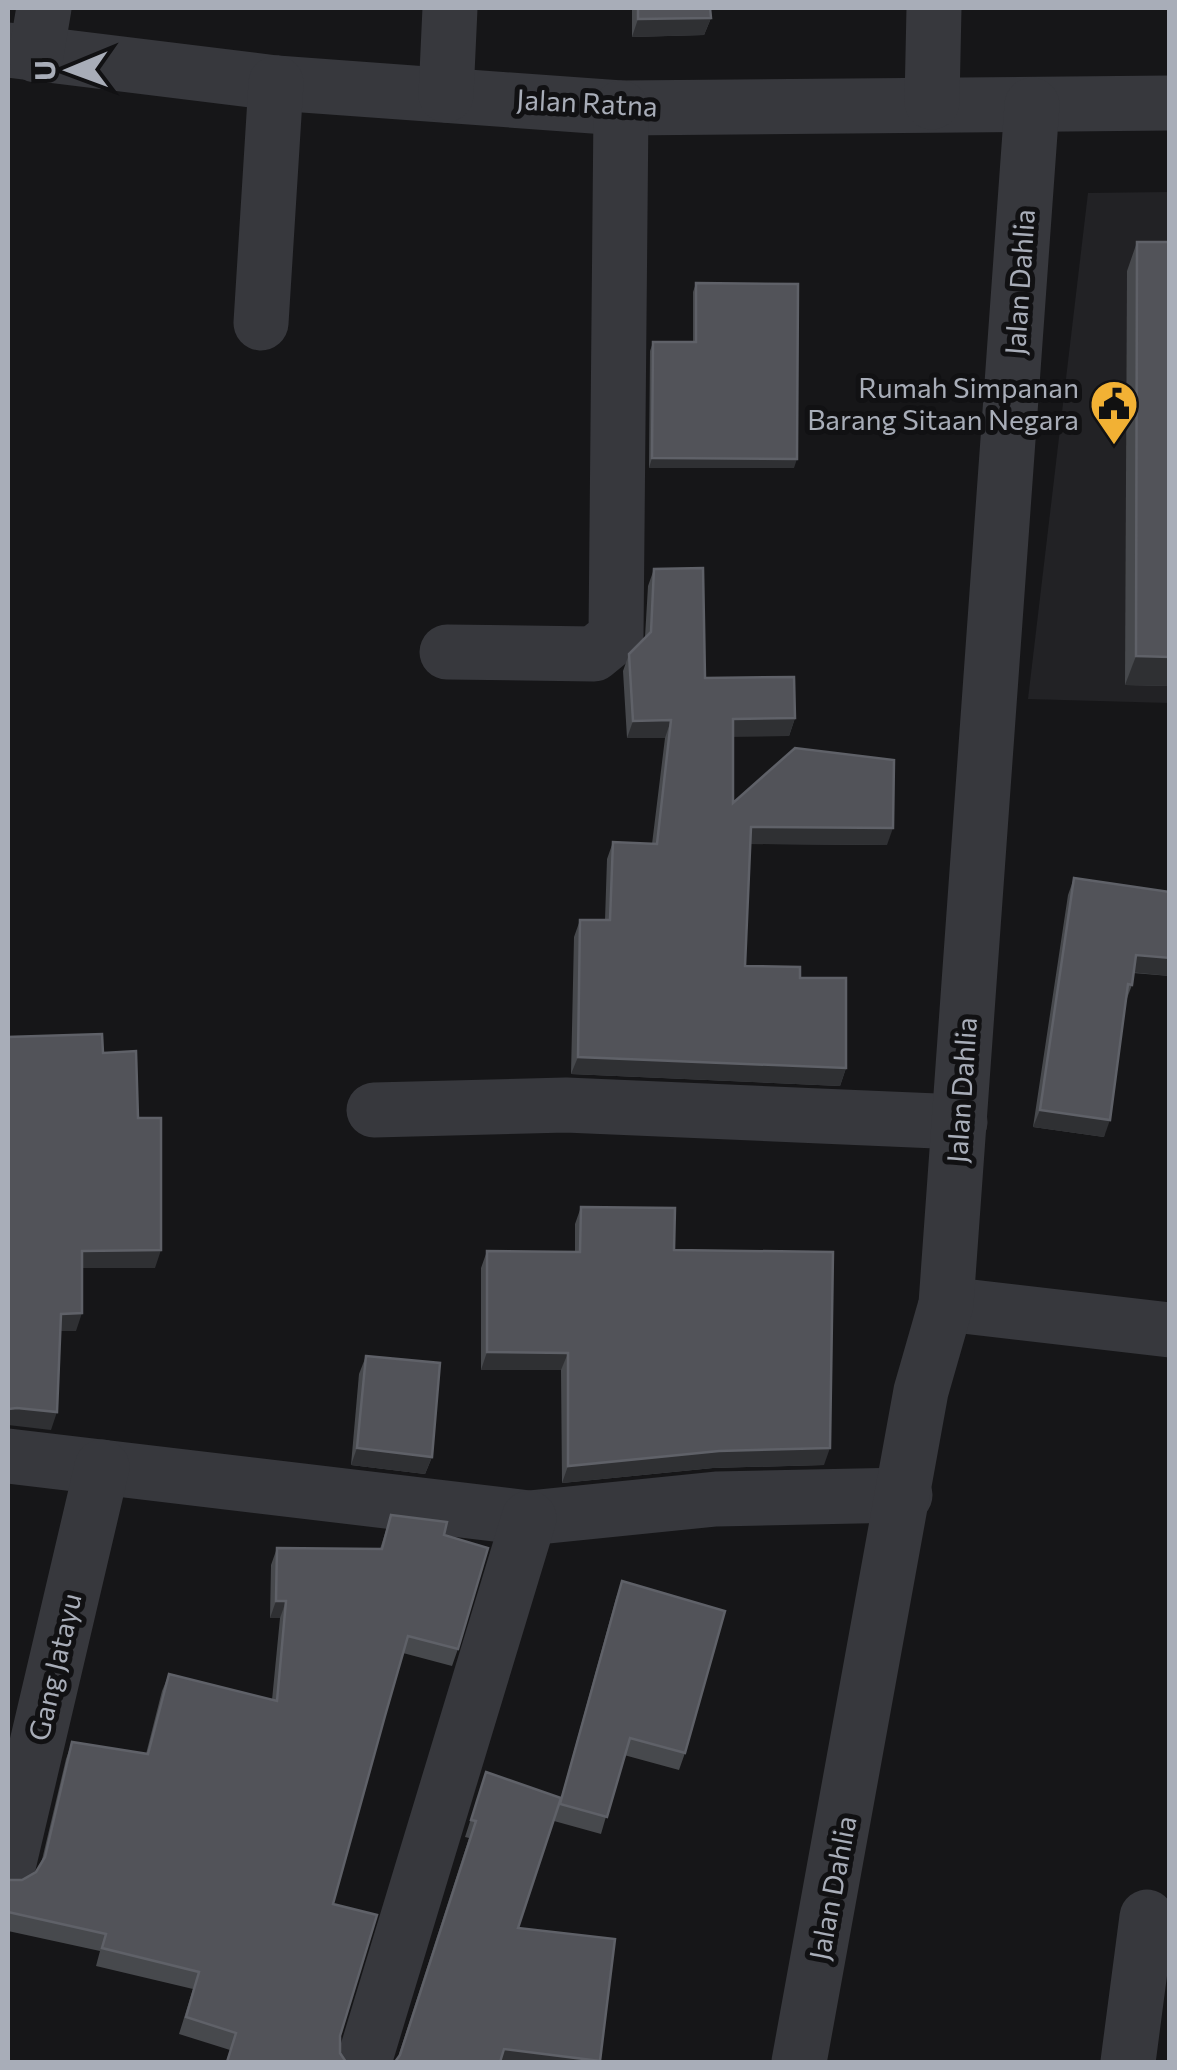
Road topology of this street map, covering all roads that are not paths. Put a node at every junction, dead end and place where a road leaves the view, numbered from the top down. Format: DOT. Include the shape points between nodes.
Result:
graph roads {
  1 [pos="450,8"];
  2 [pos="934,8"];
  3 [pos="29,38"];
  4 [pos="276,84"];
  5 [pos="446,95"];
  6 [pos="932,102"];
  7 [pos="1170,103"];
  8 [pos="1032,105"];
  9 [pos="621,108"];
  10 [pos="262,323"];
  11 [pos="447,652"];
  12 [pos="374,1110"];
  13 [pos="960,1122"];
  14 [pos="946,1304"];
  15 [pos="1170,1330"];
  16 [pos="8,1456"];
  17 [pos="102,1468"];
  18 [pos="904,1495"];
  19 [pos="529,1518"];
  20 [pos="8,1867"];
  21 [pos="1147,1917"];
  22 [pos="364,2062"];
  23 [pos="799,2062"];
  24 [pos="1128,2062"];
  1 -- 5 [label="street"];
  2 -- 6 [label="street"];
  3 -- 4 [label="street, Jalan Ratna"];
  4 -- 5 [label="street, Jalan Ratna"];
  4 -- 10 [label="street"];
  5 -- 9 [label="street, Jalan Ratna"];
  6 -- 8 [label="street, Jalan Ratna"];
  6 -- 9 [label="street, Jalan Ratna"];
  7 -- 8 [label="street, Jalan Ratna"];
  8 -- 13 [label="street, Jalan Dahlia"];
  9 -- 11 [label="street" via="616,636 594,654"];
  12 -- 13 [label="street" via="566,1105"];
  13 -- 14 [label="street, Jalan Dahlia"];
  14 -- 15 [label="street"];
  14 -- 18 [label="street, Jalan Dahlia" via="921,1392"];
  16 -- 17 [label="street"];
  17 -- 19 [label="street"];
  17 -- 20 [label="street, Gang Jatayu"];
  18 -- 19 [label="street" via="716,1499"];
  18 -- 23 [label="street, Jalan Dahlia"];
  19 -- 22 [label="street"];
  21 -- 24 [label="street"];
}
